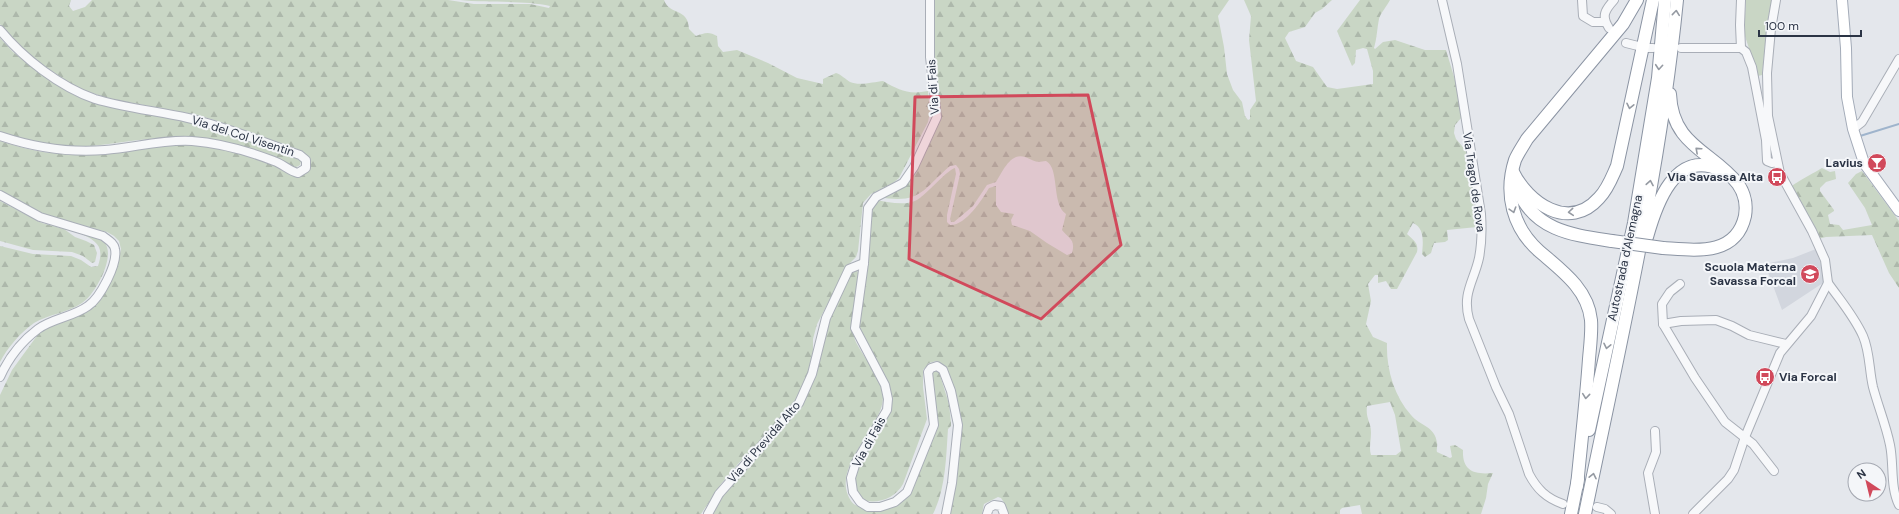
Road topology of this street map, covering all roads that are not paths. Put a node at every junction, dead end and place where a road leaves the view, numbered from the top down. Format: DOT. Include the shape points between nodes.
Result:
graph roads {
  1 [pos="930,0"];
  2 [pos="1442,0"];
  3 [pos="1582,0"];
  4 [pos="1614,0"];
  5 [pos="1637,0"];
  6 [pos="1653,0"];
  7 [pos="1665,0"];
  8 [pos="1677,0"];
  9 [pos="1741,0"];
  10 [pos="1776,0"];
  11 [pos="1842,0"];
  12 [pos="0,30"];
  13 [pos="1626,43"];
  14 [pos="1638,46"];
  15 [pos="1681,48"];
  16 [pos="1741,48"];
  17 [pos="1899,59"];
  18 [pos="1670,74"];
  19 [pos="1853,129"];
  20 [pos="0,136"];
  21 [pos="1777,162"];
  22 [pos="1513,172"];
  23 [pos="1728,175"];
  24 [pos="0,195"];
  25 [pos="1899,211"];
  26 [pos="864,263"];
  27 [pos="1828,282"];
  28 [pos="1680,284"];
  29 [pos="1663,324"];
  30 [pos="1625,326"];
  31 [pos="1786,344"];
  32 [pos="0,377"];
  33 [pos="1655,432"];
  34 [pos="1745,437"];
  35 [pos="1774,472"];
  36 [pos="1577,486"];
  37 [pos="1563,504"];
  38 [pos="1899,505"];
  39 [pos="1597,507"];
  40 [pos="708,514"];
  41 [pos="946,514"];
  42 [pos="987,514"];
  43 [pos="1004,514"];
  44 [pos="1571,514"];
  45 [pos="1585,514"];
  46 [pos="1611,514"];
  47 [pos="1655,514"];
  48 [pos="1693,514"];
  1 -- 26 [label="street, Via di Fais" via="930,57 937,117 914,167 903,183 876,197 868,208"];
  2 -- 37 [label="street, Via Tragol de Rova" via="1457,64 1482,238 1466,307 1509,414 1529,474 1545,495"];
  3 -- 4 [label="street" via="1583,16 1593,22 1607,25 1604,18 1606,9"];
  5 -- 22 [label="highway" via="1623,24 1527,139 1515,160"];
  6 -- 22 [label="highway, one-way" via="1616,166 1599,199 1579,211 1554,211 1530,196"];
  7 -- 36 [label="highway, Autostrada d'Alemagna, one-way" via="1658,78 1634,223"];
  18 -- 8 [label="highway, Autostrada d'Alemagna, one-way"];
  9 -- 16 [label="street"];
  10 -- 21 [label="street" via="1771,29 1767,94 1768,116"];
  11 -- 19 [label="main road" via="1847,97"];
  12 -- 20 [label="street, Via del Col Visentin" via="19,52 65,85 95,99 229,129 300,155 306,160 306,168 298,173 290,171 276,161 235,148 191,141 103,150 60,150 21,143"];
  13 -- 14 [label="street"];
  15 -- 16 [label="street"];
  16 -- 21 [label="street" via="1746,52 1752,66 1766,140 1767,161"];
  17 -- 19 [label="street" via="1862,122"];
  23 -- 18 [label="highway, one-way" via="1691,143 1680,129 1671,104"];
  30 -- 18 [label="highway, Autostrada d'Alemagna, one-way"];
  19 -- 25 [label="main road" via="1864,162"];
  21 -- 27 [label="street" via="1780,173 1825,260"];
  22 -- 23 [label="highway, bridge" via="1522,198 1549,226 1567,233 1612,241 1703,250 1724,244 1732,238 1744,221 1746,201 1737,184"];
  22 -- 36 [label="highway, one-way" via="1510,193 1512,209 1519,225 1538,250 1570,278 1586,303 1591,320"];
  23 -- 30 [label="highway" via="1711,167 1693,167 1679,173 1671,181 1655,212 1638,289"];
  24 -- 32 [label="street" via="40,217 103,236 112,242 115,250 108,278 95,300 78,313 49,322 37,330 5,365"];
  26 -- 40 [label="street, Via di Previdal Alto" via="849,269 826,318 812,374 799,403 719,494"];
  26 -- 41 [label="street, Via di Fais" via="855,328 885,384 888,399 887,410 856,462 851,478 853,492 860,502 868,507 880,507 896,502 907,492 934,425 928,372 937,366 943,370 951,392 958,424"];
  27 -- 31 [label="street" via="1811,316"];
  27 -- 38 [label="street" via="1848,309 1863,338 1889,438 1894,487"];
  28 -- 29 [label="street" via="1670,292 1662,304"];
  29 -- 31 [label="street" via="1716,320 1749,335"];
  29 -- 34 [label="street" via="1725,422"];
  45 -- 30 [label="highway, Autostrada d'Alemagna, one-way"];
  31 -- 34 [label="street"];
  33 -- 47 [label="street" via="1656,452 1648,473"];
  34 -- 35 [label="street"];
  34 -- 48 [label="street" via="1734,470 1728,479"];
  36 -- 44 [label="highway, Autostrada d'Alemagna"];
  39 -- 46 [label="street"];
  42 -- 43 [label="street" via="989,508 994,505 1001,506"];
}
